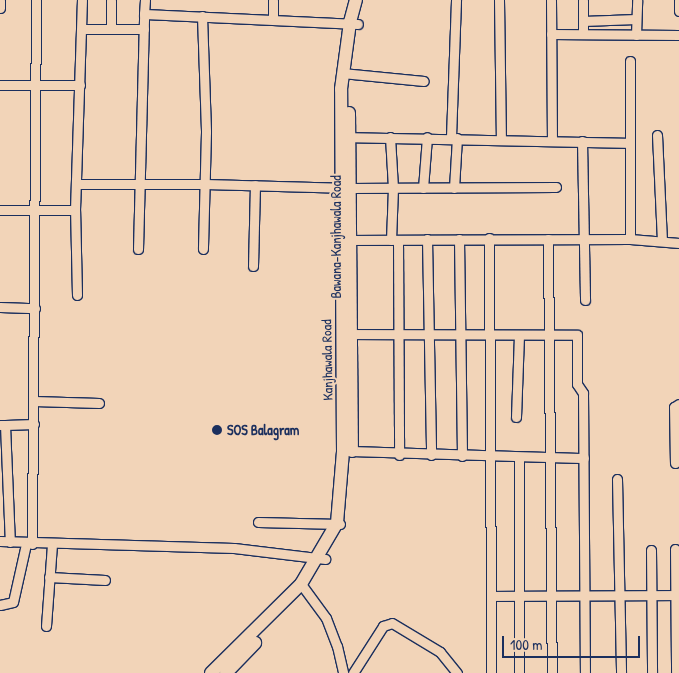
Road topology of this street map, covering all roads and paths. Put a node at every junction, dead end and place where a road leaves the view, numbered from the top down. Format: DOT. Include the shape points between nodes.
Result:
graph roads {
  1 [pos="0,0"];
  2 [pos="36,0"];
  3 [pos="82,0"];
  4 [pos="112,0"];
  5 [pos="145,0"];
  6 [pos="273,0"];
  7 [pos="356,0"];
  8 [pos="364,0"];
  9 [pos="456,0"];
  10 [pos="499,0"];
  11 [pos="551,0"];
  12 [pos="583,0"];
  13 [pos="637,0"];
  14 [pos="679,0"];
  15 [pos="0,8"];
  16 [pos="679,11"];
  17 [pos="144,14"];
  18 [pos="202,16"];
  19 [pos="273,19"];
  20 [pos="583,20"];
  21 [pos="636,20"];
  22 [pos="354,23"];
  23 [pos="82,29"];
  24 [pos="111,29"];
  25 [pos="144,29"];
  26 [pos="551,34"];
  27 [pos="583,34"];
  28 [pos="636,35"];
  29 [pos="679,36"];
  30 [pos="630,60"];
  31 [pos="346,73"];
  32 [pos="424,81"];
  33 [pos="36,84"];
  34 [pos="0,85"];
  35 [pos="80,85"];
  36 [pos="657,135"];
  37 [pos="345,137"];
  38 [pos="390,137"];
  39 [pos="426,137"];
  40 [pos="454,138"];
  41 [pos="501,138"];
  42 [pos="552,139"];
  43 [pos="582,141"];
  44 [pos="630,142"];
  45 [pos="77,184"];
  46 [pos="142,184"];
  47 [pos="205,184"];
  48 [pos="255,185"];
  49 [pos="556,187"];
  50 [pos="346,188"];
  51 [pos="393,188"];
  52 [pos="424,188"];
  53 [pos="454,188"];
  54 [pos="0,210"];
  55 [pos="35,210"];
  56 [pos="75,210"];
  57 [pos="489,238"];
  58 [pos="427,239"];
  59 [pos="459,239"];
  60 [pos="548,239"];
  61 [pos="630,239"];
  62 [pos="345,240"];
  63 [pos="395,240"];
  64 [pos="582,240"];
  65 [pos="662,240"];
  66 [pos="679,243"];
  67 [pos="138,249"];
  68 [pos="203,249"];
  69 [pos="253,266"];
  70 [pos="77,295"];
  71 [pos="585,300"];
  72 [pos="0,307"];
  73 [pos="35,308"];
  74 [pos="347,334"];
  75 [pos="550,334"];
  76 [pos="398,335"];
  77 [pos="519,335"];
  78 [pos="430,336"];
  79 [pos="462,336"];
  80 [pos="490,336"];
  81 [pos="34,402"];
  82 [pos="99,402"];
  83 [pos="679,404"];
  84 [pos="516,418"];
  85 [pos="34,424"];
  86 [pos="3,425"];
  87 [pos="348,451"];
  88 [pos="399,454"];
  89 [pos="431,455"];
  90 [pos="462,456"];
  91 [pos="490,456"];
  92 [pos="520,456"];
  93 [pos="551,457"];
  94 [pos="584,458"];
  95 [pos="675,463"];
  96 [pos="617,479"];
  97 [pos="258,522"];
  98 [pos="340,524"];
  99 [pos="0,542"];
  100 [pos="10,542"];
  101 [pos="29,544"];
  102 [pos="52,544"];
  103 [pos="675,549"];
  104 [pos="651,550"];
  105 [pos="322,558"];
  106 [pos="50,577"];
  107 [pos="105,580"];
  108 [pos="304,586"];
  109 [pos="678,595"];
  110 [pos="491,596"];
  111 [pos="520,596"];
  112 [pos="551,596"];
  113 [pos="584,596"];
  114 [pos="620,596"];
  115 [pos="651,596"];
  116 [pos="0,604"];
  117 [pos="46,626"];
  118 [pos="211,673"];
  119 [pos="226,673"];
  120 [pos="343,673"];
  121 [pos="354,673"];
  122 [pos="457,673"];
  123 [pos="491,673"];
  124 [pos="519,673"];
  125 [pos="552,673"];
  126 [pos="585,673"];
  127 [pos="621,673"];
  128 [pos="652,673"];
  129 [pos="676,673"];
  1 -- 15 [label="street"];
  2 -- 33 [label="street"];
  3 -- 23 [label="street"];
  4 -- 24 [label="street"];
  5 -- 17 [label="street"];
  6 -- 19 [label="street"];
  7 -- 22 [label="main road"];
  8 -- 22 [label="main road, Bawana-Kanjhawala Road"];
  9 -- 40 [label="street"];
  10 -- 41 [label="street"];
  11 -- 26 [label="street"];
  12 -- 20 [label="street"];
  13 -- 21 [label="street"];
  14 -- 16 [label="street"];
  17 -- 18 [label="street"];
  17 -- 25 [label="street"];
  18 -- 19 [label="street"];
  18 -- 47 [label="street"];
  19 -- 22 [label="street"];
  20 -- 21 [label="street"];
  20 -- 27 [label="street"];
  21 -- 28 [label="street"];
  22 -- 31 [label="main road, Bawana-Kanjhawala Road"];
  23 -- 24 [label="street"];
  23 -- 35 [label="street"];
  24 -- 25 [label="street"];
  25 -- 46 [label="street"];
  26 -- 27 [label="street"];
  26 -- 42 [label="street"];
  27 -- 28 [label="street"];
  28 -- 29 [label="street"];
  30 -- 44 [label="street"];
  31 -- 32 [label="street"];
  31 -- 37 [label="main road, Bawana-Kanjhawala Road"];
  33 -- 34 [label="street"];
  33 -- 35 [label="street"];
  33 -- 55 [label="street"];
  35 -- 45 [label="street"];
  36 -- 65 [label="street"];
  37 -- 38 [label="street"];
  37 -- 50 [label="main road, Bawana-Kanjhawala Road"];
  38 -- 39 [label="street"];
  38 -- 51 [label="street"];
  39 -- 40 [label="street"];
  39 -- 52 [label="street"];
  40 -- 41 [label="street"];
  40 -- 53 [label="street"];
  41 -- 42 [label="street"];
  42 -- 43 [label="street"];
  43 -- 44 [label="street"];
  43 -- 64 [label="street"];
  44 -- 61 [label="street"];
  45 -- 46 [label="street"];
  45 -- 56 [label="street"];
  46 -- 47 [label="street"];
  46 -- 67 [label="street"];
  47 -- 48 [label="street"];
  47 -- 68 [label="street"];
  48 -- 50 [label="street"];
  48 -- 69 [label="street"];
  49 -- 53 [label="street"];
  50 -- 51 [label="street"];
  50 -- 62 [label="main road, Bawana-Kanjhawala Road"];
  51 -- 52 [label="street"];
  51 -- 63 [label="street"];
  52 -- 53 [label="street"];
  54 -- 55 [label="street"];
  55 -- 56 [label="street"];
  55 -- 73 [label="street"];
  56 -- 70 [label="street"];
  57 -- 59 [label="street"];
  57 -- 60 [label="street"];
  57 -- 80 [label="street"];
  58 -- 59 [label="street"];
  58 -- 63 [label="street"];
  58 -- 78 [label="street"];
  59 -- 79 [label="street"];
  60 -- 64 [label="street"];
  60 -- 75 [label="street"];
  61 -- 64 [label="street"];
  61 -- 65 [label="street"];
  62 -- 63 [label="street"];
  62 -- 74 [label="main road, Bawana-Kanjhawala Road"];
  63 -- 76 [label="street"];
  64 -- 71 [label="street"];
  65 -- 66 [label="street"];
  72 -- 73 [label="street"];
  73 -- 81 [label="street"];
  74 -- 76 [label="street"];
  74 -- 87 [label="main road, Bawana-Kanjhawala Road"];
  75 -- 77 [label="street"];
  75 -- 93 [label="street"];
  75 -- 94 [label="street" via="578,335 576,384 583,393"];
  76 -- 78 [label="street"];
  76 -- 88 [label="street"];
  77 -- 80 [label="street"];
  77 -- 84 [label="street"];
  78 -- 79 [label="street"];
  78 -- 89 [label="street"];
  79 -- 80 [label="street"];
  79 -- 90 [label="street"];
  80 -- 91 [label="street"];
  81 -- 82 [label="street"];
  81 -- 85 [label="street"];
  83 -- 95 [label="street" via="674,407"];
  85 -- 86 [label="street"];
  85 -- 101 [label="street"];
  86 -- 100 [label="street"];
  87 -- 88 [label="street"];
  87 -- 98 [label="main road, Bawana-Kanjhawala Road"];
  88 -- 89 [label="street"];
  89 -- 90 [label="street"];
  90 -- 91 [label="street"];
  91 -- 92 [label="street"];
  91 -- 110 [label="street"];
  92 -- 93 [label="street"];
  92 -- 111 [label="street"];
  93 -- 94 [label="street"];
  93 -- 112 [label="street"];
  94 -- 113 [label="street"];
  96 -- 114 [label="street"];
  97 -- 98 [label="street"];
  98 -- 105 [label="main road, Bawana-Kanjhawala Road"];
  99 -- 100 [label="street"];
  100 -- 101 [label="street"];
  101 -- 102 [label="street"];
  101 -- 116 [label="street" via="12,603"];
  102 -- 105 [label="street" via="234,548"];
  102 -- 106 [label="street"];
  103 -- 109 [label="street"];
  104 -- 115 [label="street"];
  105 -- 108 [label="main road, Bawana-Kanjhawala Road"];
  106 -- 107 [label="street"];
  106 -- 117 [label="street"];
  108 -- 118 [label="main road"];
  108 -- 119 [label="main road, Bawana-Kanjhawala Road"];
  108 -- 120 [label="street" via="326,618 338,646"];
  109 -- 115 [label="street"];
  109 -- 129 [label="street"];
  110 -- 111 [label="street"];
  110 -- 123 [label="street"];
  111 -- 112 [label="street"];
  111 -- 124 [label="street"];
  112 -- 113 [label="street"];
  112 -- 125 [label="street"];
  113 -- 114 [label="street"];
  113 -- 126 [label="street"];
  114 -- 115 [label="street"];
  114 -- 127 [label="street"];
  115 -- 128 [label="street"];
  121 -- 122 [label="street" via="383,626 392,623 440,652"];
}
